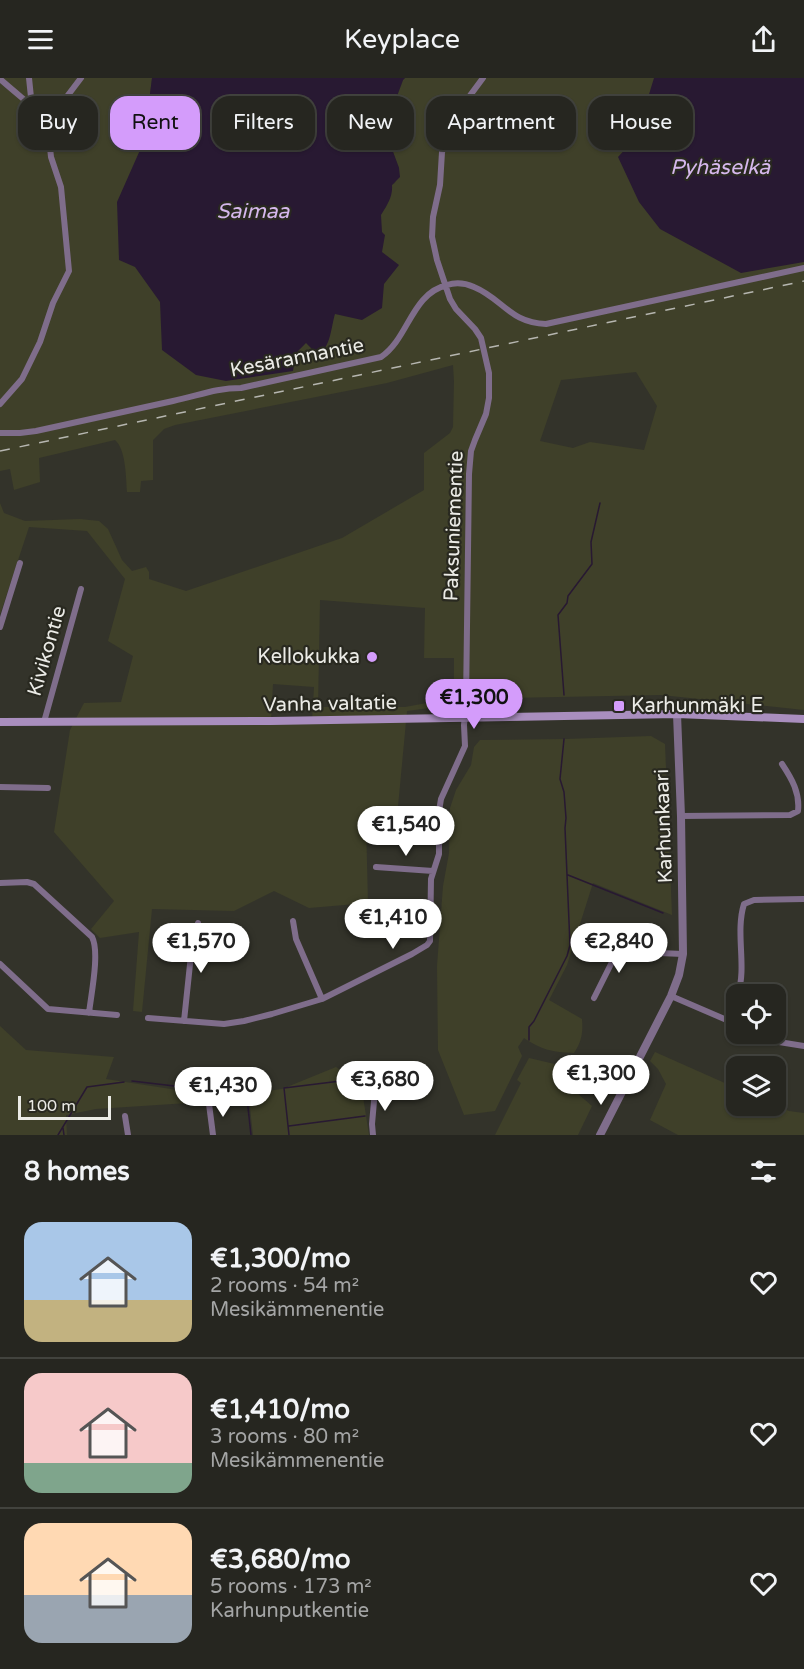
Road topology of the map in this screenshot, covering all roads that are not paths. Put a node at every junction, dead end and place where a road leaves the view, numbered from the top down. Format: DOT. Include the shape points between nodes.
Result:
graph roads {
  1 [pos="29,78"];
  2 [pos="81,78"];
  3 [pos="483,78"];
  4 [pos="0,79"];
  5 [pos="19,96"];
  6 [pos="31,96"];
  7 [pos="67,96"];
  8 [pos="50,150"];
  9 [pos="804,268"];
  10 [pos="445,285"];
  11 [pos="0,404"];
  12 [pos="0,433"];
  13 [pos="20,563"];
  14 [pos="81,589"];
  15 [pos="0,627"];
  16 [pos="678,714"];
  17 [pos="465,717"];
  18 [pos="804,719"];
  19 [pos="0,722"];
  20 [pos="44,722"];
  21 [pos="782,764"];
  22 [pos="0,788"];
  23 [pos="48,788"];
  24 [pos="681,816"];
  25 [pos="376,867"];
  26 [pos="433,871"];
  27 [pos="0,883"];
  28 [pos="804,899"];
  29 [pos="293,921"];
  30 [pos="198,923"];
  31 [pos="602,931"];
  32 [pos="623,940"];
  33 [pos="683,954"];
  34 [pos="0,964"];
  35 [pos="739,984"];
  36 [pos="671,996"];
  37 [pos="594,998"];
  38 [pos="322,999"];
  39 [pos="89,1013"];
  40 [pos="117,1015"];
  41 [pos="148,1018"];
  42 [pos="726,1020"];
  43 [pos="184,1021"];
  44 [pos="786,1043"];
  45 [pos="804,1046"];
  46 [pos="375,1090"];
  47 [pos="209,1104"];
  48 [pos="125,1116"];
  49 [pos="128,1135"];
  50 [pos="213,1135"];
  51 [pos="372,1135"];
  52 [pos="600,1135"];
  1 -- 6 [label="street"];
  2 -- 7 [label="street"];
  3 -- 10 [label="street, Paksuniementie" via="460,109 442,152 432,237"];
  4 -- 5 [label="street"];
  8 -- 11 [label="street" via="61,187 69,271 22,379"];
  9 -- 10 [label="street" via="546,324 525,321 476,287"];
  10 -- 12 [label="street, Kesärannantie" via="422,300 397,343 381,357 36,430"];
  10 -- 17 [label="street, Paksuniementie" via="456,309 481,338 490,385 486,414 471,451 469,474"];
  13 -- 15 [label="street"];
  14 -- 20 [label="street, Kivikontie"];
  16 -- 17 [label="main road, Vanha valtatie"];
  16 -- 18 [label="main road, Vanha valtatie"];
  16 -- 24 [label="street, Karhunkaari"];
  17 -- 20 [label="main road, Vanha valtatie"];
  17 -- 26 [label="street, Paksuniementie" via="465,746 441,799 439,854"];
  19 -- 20 [label="main road, Vanha valtatie"];
  21 -- 24 [label="street" via="799,799 798,811 790,815"];
  22 -- 23 [label="street"];
  24 -- 33 [label="street, Karhunkaari"];
  25 -- 26 [label="street"];
  26 -- 38 [label="street, Paksuniementie" via="427,945"];
  27 -- 39 [label="street" via="34,884 92,937 96,952"];
  28 -- 35 [label="street" via="754,900 744,904"];
  29 -- 38 [label="street" via="296,939"];
  30 -- 43 [label="street" via="193,936"];
  31 -- 32 [label="street"];
  32 -- 33 [label="street" via="659,953"];
  32 -- 37 [label="street"];
  33 -- 36 [label="street, Karhunkaari"];
  34 -- 39 [label="street" via="48,1009"];
  36 -- 42 [label="street"];
  36 -- 52 [label="street, Karhunkaari"];
  38 -- 43 [label="street" via="244,1021"];
  39 -- 40 [label="street"];
  41 -- 43 [label="street"];
  44 -- 45 [label="street"];
  46 -- 51 [label="street"];
  47 -- 50 [label="street"];
  48 -- 49 [label="street"];
}
